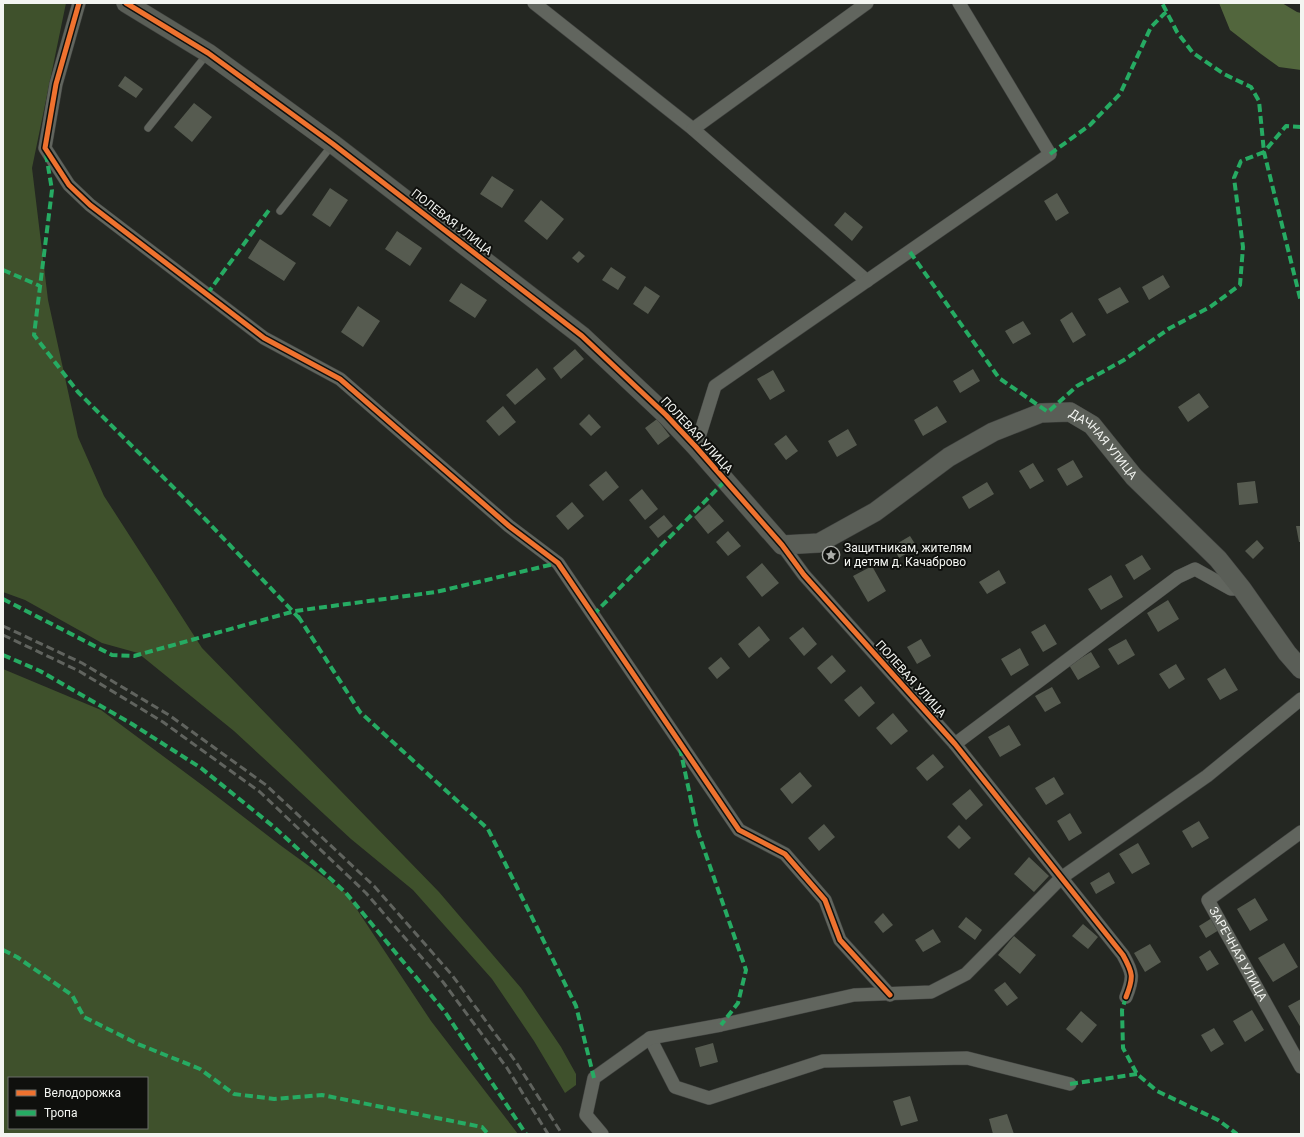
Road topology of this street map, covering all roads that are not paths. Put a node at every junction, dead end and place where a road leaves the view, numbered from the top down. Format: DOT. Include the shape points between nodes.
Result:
graph roads {
  1 [pos="79,3"];
  2 [pos="126,3"];
  3 [pos="534,3"];
  4 [pos="867,3"];
  5 [pos="959,3"];
  6 [pos="208,53"];
  7 [pos="148,128"];
  8 [pos="693,129"];
  9 [pos="333,144"];
  10 [pos="280,211"];
  11 [pos="868,281"];
  12 [pos="696,447"];
  13 [pos="782,545"];
  14 [pos="1242,589"];
  15 [pos="1301,669"];
  16 [pos="1301,699"];
  17 [pos="955,744"];
  18 [pos="1301,832"];
  19 [pos="1061,878"];
  20 [pos="890,995"];
  21 [pos="1126,997"];
  22 [pos="650,1038"];
  23 [pos="1301,1067"];
  24 [pos="1070,1084"];
  25 [pos="602,1134"];
  1 -- 20 [label="street" via="56,84 45,148 69,185 90,205 264,338 340,379 509,526 558,563 739,830 785,854 825,900 840,940"];
  2 -- 6 [label="street, ПОЛЕВАЯ УЛИЦА"];
  3 -- 8 [label="street"];
  4 -- 8 [label="street"];
  5 -- 11 [label="street" via="1050,154"];
  6 -- 7 [label="lane"];
  6 -- 9 [label="street, ПОЛЕВАЯ УЛИЦА"];
  8 -- 11 [label="street"];
  9 -- 10 [label="lane"];
  9 -- 12 [label="street, ПОЛЕВАЯ УЛИЦА" via="582,336"];
  11 -- 12 [label="street" via="715,386"];
  12 -- 13 [label="street, ПОЛЕВАЯ УЛИЦА"];
  13 -- 14 [label="street, ДАЧНАЯ УЛИЦА" via="819,543 875,512 949,456 993,432 1041,413 1070,412 1092,424 1134,477 1218,559"];
  13 -- 17 [label="street, ПОЛЕВАЯ УЛИЦА" via="804,575"];
  14 -- 15 [label="street, ДАЧНАЯ УЛИЦА"];
  14 -- 17 [label="street" via="1231,589 1195,569 1178,576"];
  16 -- 19 [label="street" via="1207,776"];
  17 -- 19 [label="street, ПОЛЕВАЯ УЛИЦА"];
  18 -- 23 [label="street, ЗАРЕЧНАЯ УЛИЦА" via="1208,900"];
  19 -- 20 [label="street" via="966,974 931,992"];
  19 -- 21 [label="street, ПОЛЕВАЯ УЛИЦА" via="1131,968 1132,983"];
  20 -- 22 [label="street" via="854,995"];
  22 -- 24 [label="street" via="675,1087 709,1098 823,1061 967,1058"];
  22 -- 25 [label="street" via="594,1078 586,1115"];
}
